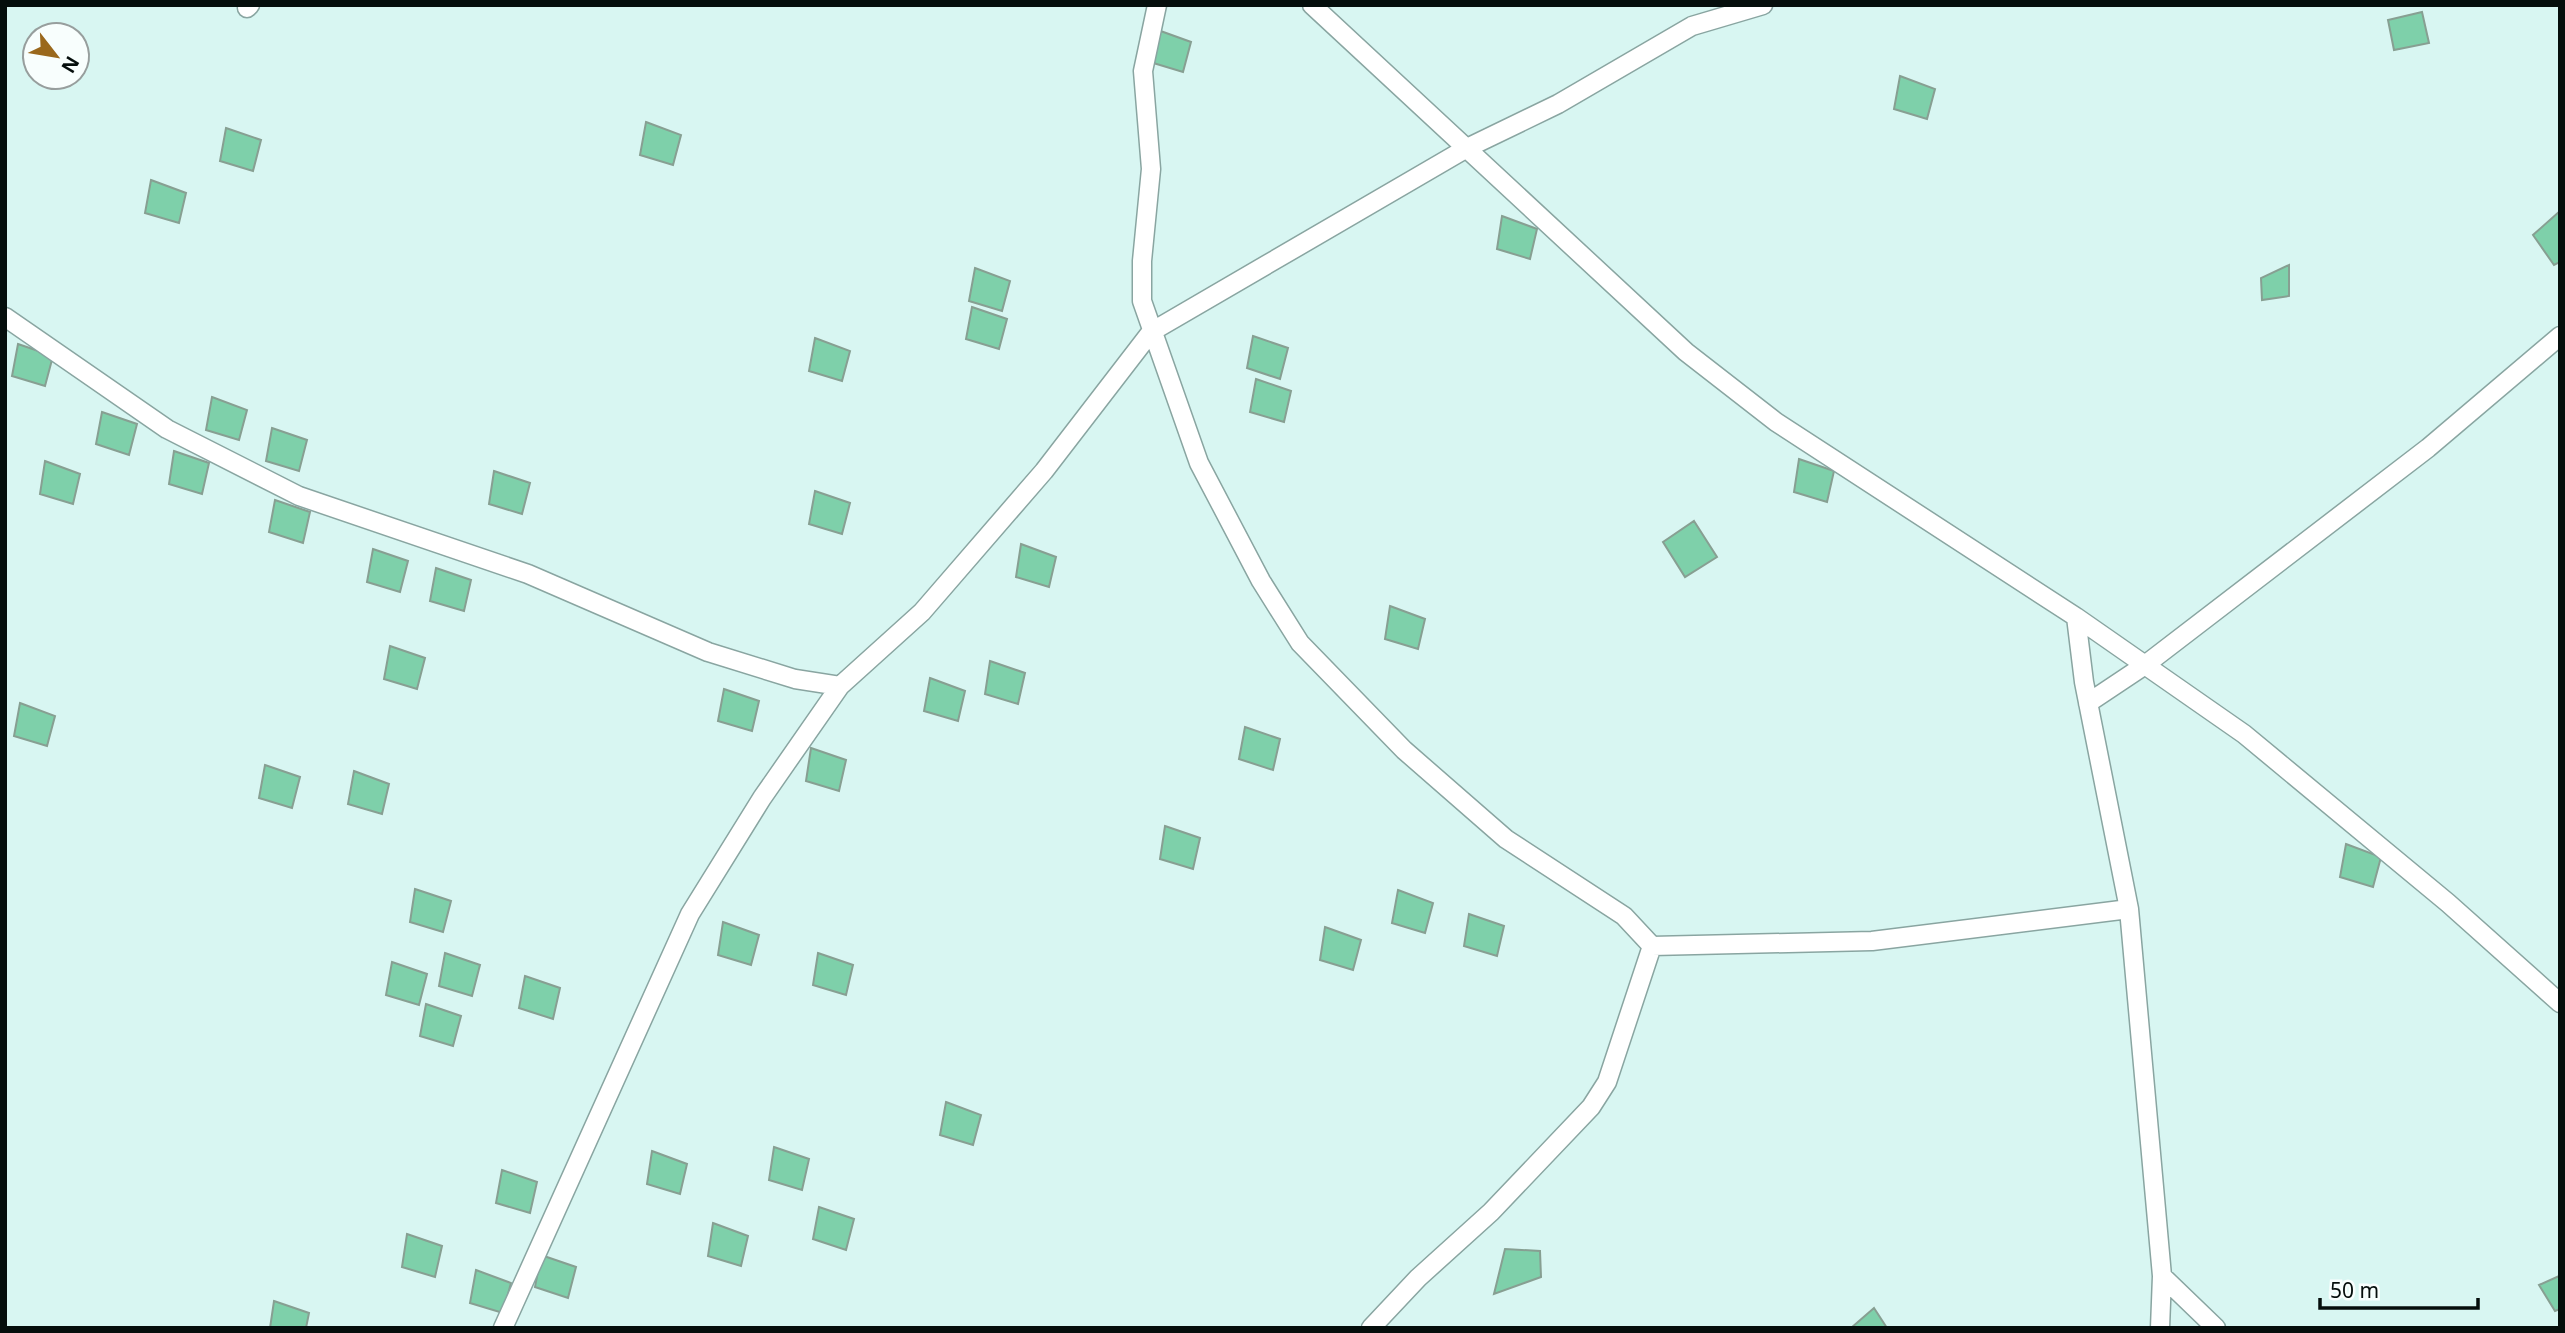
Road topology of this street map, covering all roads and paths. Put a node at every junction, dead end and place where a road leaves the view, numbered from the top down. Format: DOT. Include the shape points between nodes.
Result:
graph roads {
  1 [pos="1157,5"];
  2 [pos="1312,5"];
  3 [pos="1763,5"];
  4 [pos="1467,149"];
  5 [pos="5,317"];
  6 [pos="1151,332"];
  7 [pos="2560,335"];
  8 [pos="2076,617"];
  9 [pos="2145,665"];
  10 [pos="840,686"];
  11 [pos="2088,704"];
  12 [pos="2129,909"];
  13 [pos="1653,946"];
  14 [pos="2560,1003"];
  15 [pos="2162,1276"];
  16 [pos="503,1328"];
  17 [pos="1371,1328"];
  18 [pos="2160,1328"];
  19 [pos="2216,1328"];
  1 -- 6 [label="street" via="1143,71 1151,169 1142,301"];
  2 -- 4 [label="street"];
  3 -- 4 [label="street" via="1692,26 1558,104"];
  4 -- 6 [label="street"];
  4 -- 8 [label="street" via="1686,352 1776,422"];
  5 -- 10 [label="street" via="167,429 299,496 528,574 708,652 795,679"];
  6 -- 10 [label="street" via="1044,471 922,612"];
  6 -- 13 [label="street" via="1199,463 1261,581 1300,643 1404,750 1506,839 1624,916"];
  7 -- 9 [label="street" via="2428,448"];
  8 -- 9 [label="street"];
  8 -- 11 [label="street"];
  9 -- 11 [label="street"];
  9 -- 14 [label="street" via="2244,734 2448,903"];
  10 -- 16 [label="street" via="762,798 690,915"];
  11 -- 12 [label="street"];
  12 -- 13 [label="street" via="1872,941"];
  12 -- 15 [label="street"];
  13 -- 17 [label="street" via="1607,1082 1591,1107"];
  15 -- 18 [label="street"];
  15 -- 19 [label="street"];
}
